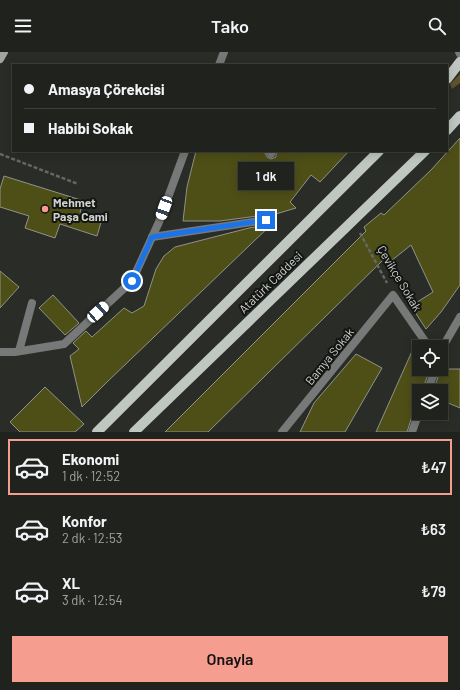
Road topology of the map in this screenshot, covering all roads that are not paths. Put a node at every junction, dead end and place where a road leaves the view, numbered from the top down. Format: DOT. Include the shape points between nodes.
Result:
graph roads {
  1 [pos="4,52"];
  2 [pos="224,52"];
  3 [pos="0,59"];
  4 [pos="460,62"];
  5 [pos="219,64"];
  6 [pos="448,78"];
  7 [pos="460,117"];
  8 [pos="448,129"];
  9 [pos="186,152"];
  10 [pos="377,152"];
  11 [pos="424,152"];
  12 [pos="266,220"];
  13 [pos="152,237"];
  14 [pos="393,295"];
  15 [pos="32,303"];
  16 [pos="460,317"];
  17 [pos="424,340"];
  18 [pos="447,340"];
  19 [pos="19,351"];
  20 [pos="0,352"];
  21 [pos="416,420"];
  22 [pos="97,432"];
  23 [pos="134,432"];
  24 [pos="282,432"];
  25 [pos="412,432"];
  1 -- 3 [label="street"];
  2 -- 5 [label="street"];
  4 -- 6 [label="main road"];
  7 -- 8 [label="main road"];
  9 -- 13 [label="street"];
  10 -- 22 [label="main road, Atatürk Caddesi"];
  11 -- 23 [label="main road, Atatürk Caddesi"];
  12 -- 13 [label="street"];
  13 -- 19 [label="street" via="132,281 64,344"];
  14 -- 17 [label="street, Çevikçe Sokak"];
  14 -- 24 [label="street, Bamya Sokak"];
  15 -- 19 [label="street"];
  16 -- 18 [label="street"];
  19 -- 20 [label="street"];
  21 -- 25 [label="street"];
}
